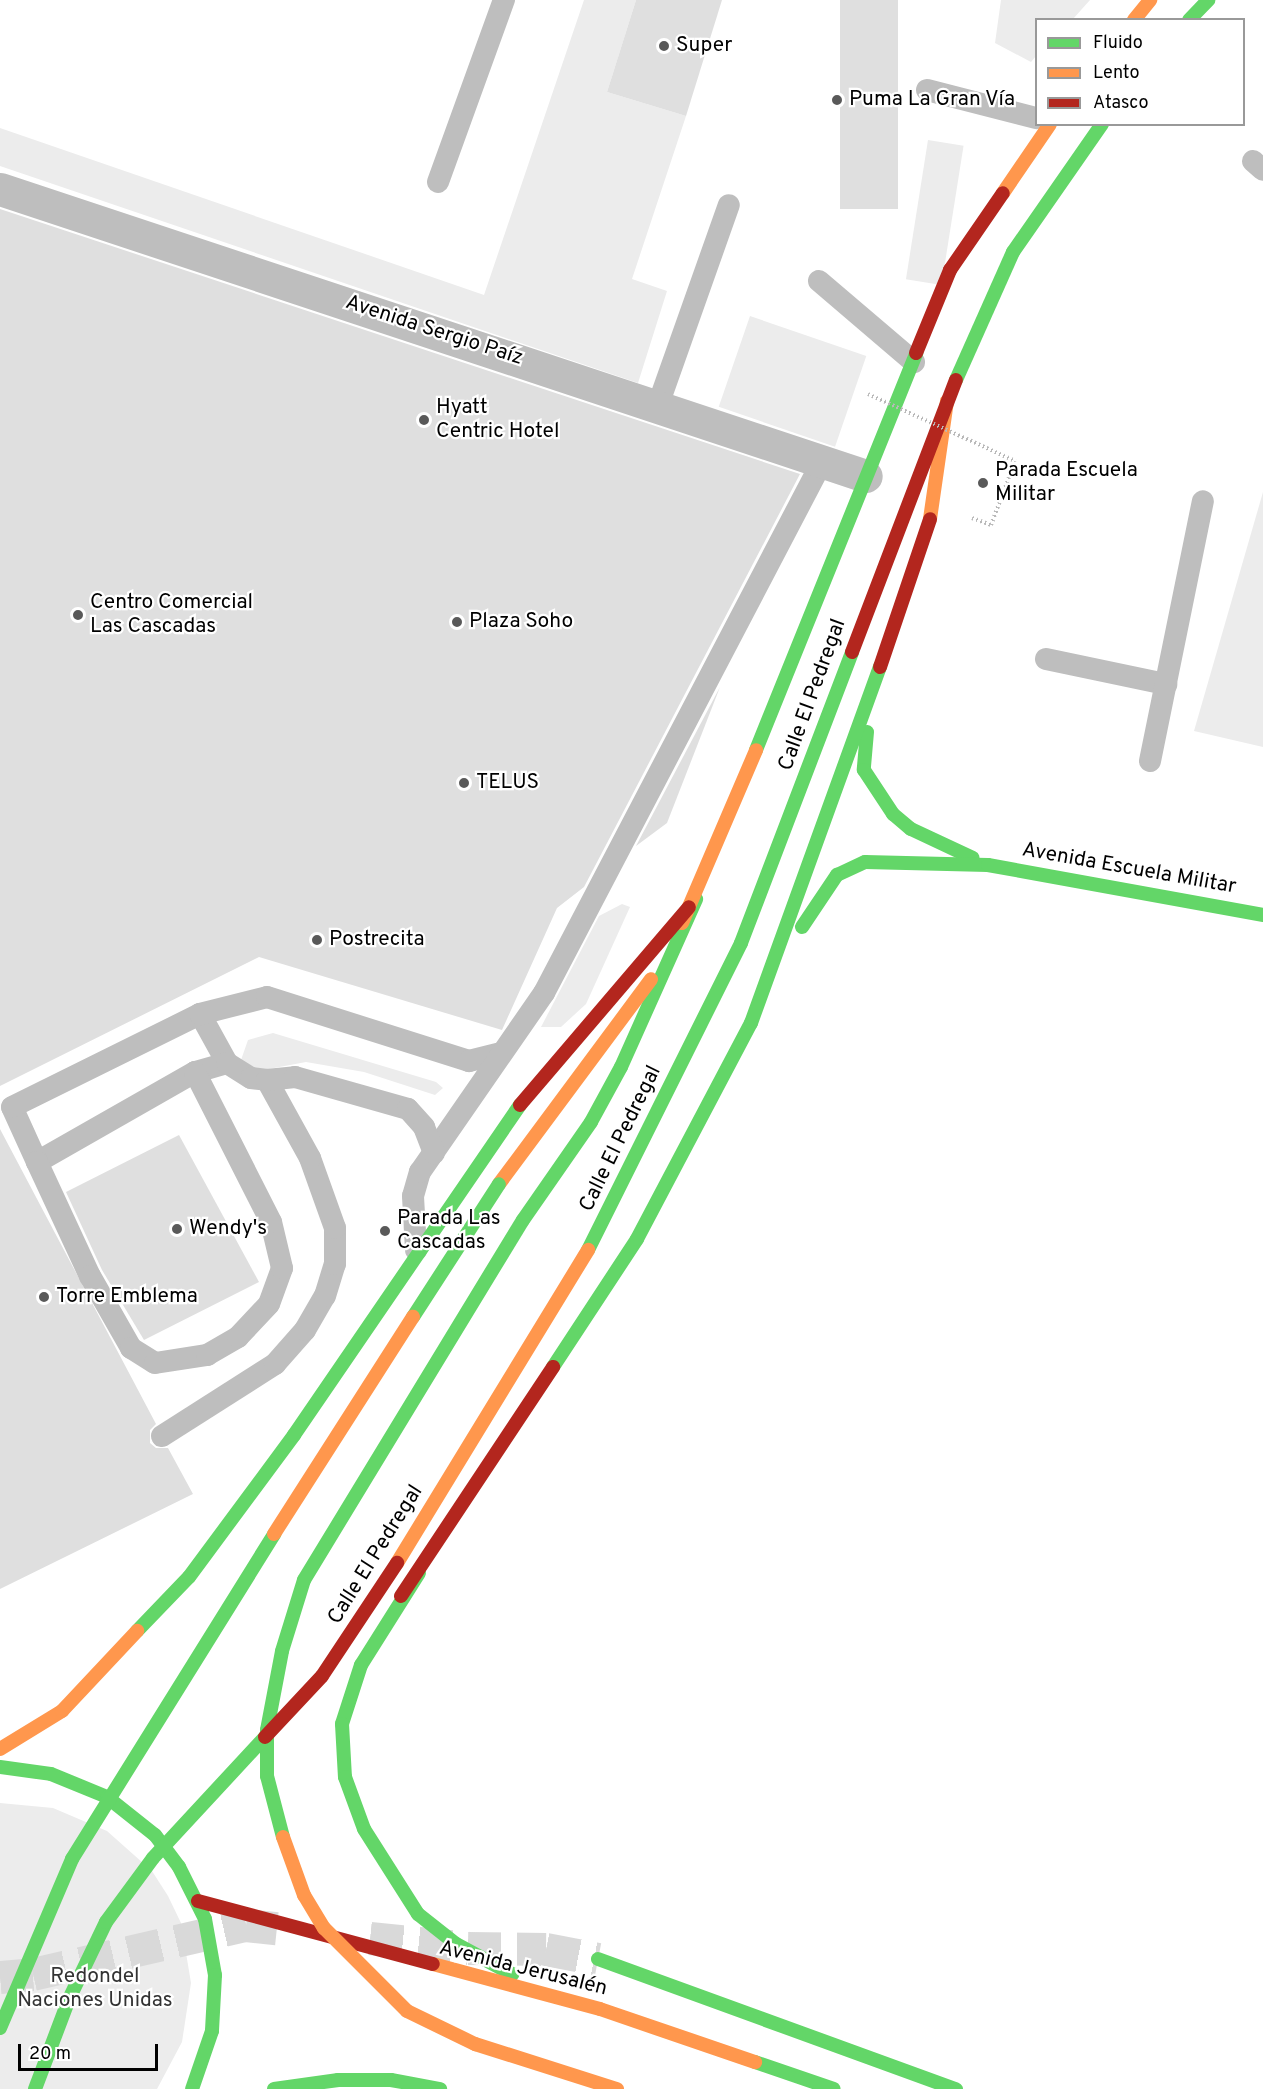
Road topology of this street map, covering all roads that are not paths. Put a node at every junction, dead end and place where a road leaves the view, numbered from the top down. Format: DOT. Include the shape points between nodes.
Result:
graph roads {
  1 [pos="504,0"];
  2 [pos="1150,0"];
  3 [pos="1208,0"];
  4 [pos="1136,18"];
  5 [pos="1191,18"];
  6 [pos="927,90"];
  7 [pos="1035,118"];
  8 [pos="1049,126"];
  9 [pos="1101,126"];
  10 [pos="438,182"];
  11 [pos="0,189"];
  12 [pos="729,206"];
  13 [pos="819,281"];
  14 [pos="914,362"];
  15 [pos="947,400"];
  16 [pos="658,405"];
  17 [pos="823,460"];
  18 [pos="866,476"];
  19 [pos="1203,501"];
  20 [pos="1046,659"];
  21 [pos="1166,684"];
  22 [pos="869,698"];
  23 [pos="1150,761"];
  24 [pos="988,865"];
  25 [pos="696,899"];
  26 [pos="1263,915"];
  27 [pos="200,1014"];
  28 [pos="751,1023"];
  29 [pos="498,1054"];
  30 [pos="227,1062"];
  31 [pos="195,1072"];
  32 [pos="267,1080"];
  33 [pos="6,1109"];
  34 [pos="434,1153"];
  35 [pos="37,1162"];
  36 [pos="416,1250"];
  37 [pos="162,1436"];
  38 [pos="419,1573"];
  39 [pos="0,1749"];
  40 [pos="0,1767"];
  41 [pos="168,1850"];
  42 [pos="198,1901"];
  43 [pos="598,1959"];
  44 [pos="600,2009"];
  45 [pos="0,2028"];
  46 [pos="35,2089"];
  47 [pos="192,2089"];
  48 [pos="274,2089"];
  49 [pos="440,2089"];
  50 [pos="617,2089"];
  51 [pos="834,2089"];
  52 [pos="956,2089"];
  1 -- 10 [label="lane"];
  2 -- 4 [label="main road"];
  3 -- 5 [label="main road"];
  6 -- 7 [label="lane"];
  8 -- 14 [label="main road, Calle El Pedregal" via="950,270"];
  9 -- 15 [label="main road, Calle El Pedregal" via="1013,252"];
  11 -- 16 [label="street, Avenida Sergio Paíz"];
  12 -- 16 [label="lane"];
  13 -- 14 [label="lane"];
  14 -- 18 [label="main road, Calle El Pedregal"];
  15 -- 22 [label="main road" via="935,504"];
  15 -- 46 [label="main road, Calle El Pedregal, bridge" via="741,943 600,1230 360,1625 283,1722 153,1858 106,1922 69,1998"];
  16 -- 17 [label="street, Avenida Sergio Paíz"];
  17 -- 18 [label="street, Avenida Sergio Paíz"];
  17 -- 29 [label="lane" via="616,851 579,931 544,993"];
  18 -- 25 [label="main road, Calle El Pedregal"];
  19 -- 21 [label="lane"];
  20 -- 21 [label="lane"];
  21 -- 23 [label="lane"];
  22 -- 24 [label="main road, Avenida Escuela Militar" via="864,770 869,783 911,829"];
  22 -- 28 [label="main road"];
  24 -- 26 [label="main road, Avenida Escuela Militar"];
  24 -- 28 [label="main road, Avenida Escuela Militar" via="865,862 837,876 804,923 780,976"];
  25 -- 36 [label="main road" via="543,1075"];
  25 -- 45 [label="main road, Calle El Pedregal, bridge" via="642,994 499,1184 236,1592 72,1859"];
  25 -- 50 [label="main road, bridge" via="621,1067 591,1122 523,1220 304,1580 282,1651 267,1730 267,1776 275,1816 304,1895 324,1928 373,1982 407,2012 474,2044"];
  27 -- 29 [label="lane" via="267,997 469,1061"];
  27 -- 30 [label="lane"];
  27 -- 33 [label="lane"];
  28 -- 38 [label="main road" via="637,1239"];
  29 -- 34 [label="lane"];
  30 -- 31 [label="lane"];
  30 -- 32 [label="lane" via="251,1078"];
  31 -- 35 [label="lane"];
  31 -- 35 [label="lane" via="272,1222 282,1268 269,1304 238,1337 207,1356 155,1363 131,1348"];
  32 -- 34 [label="lane" via="295,1077 408,1109 424,1127"];
  32 -- 37 [label="lane" via="310,1158 334,1228 335,1264 326,1296 305,1330 275,1364"];
  33 -- 35 [label="lane"];
  34 -- 36 [label="lane" via="420,1172 413,1196"];
  36 -- 39 [label="main road" via="294,1435 189,1577 62,1711"];
  38 -- 41 [label="main road" via="329,1689 214,1815"];
  38 -- 44 [label="main road" via="362,1665 342,1724 345,1777 364,1829 411,1905 436,1930 490,1964"];
  40 -- 41 [label="main road" via="51,1773 97,1792 124,1808"];
  41 -- 42 [label="main road"];
  42 -- 44 [label="main road, Avenida Jerusalén"];
  42 -- 47 [label="main road" via="213,1955 216,1994 212,2031"];
  43 -- 52 [label="main road"];
  44 -- 51 [label="main road, Avenida Jerusalén"];
  48 -- 49 [label="main road" via="381,2080"];
}
